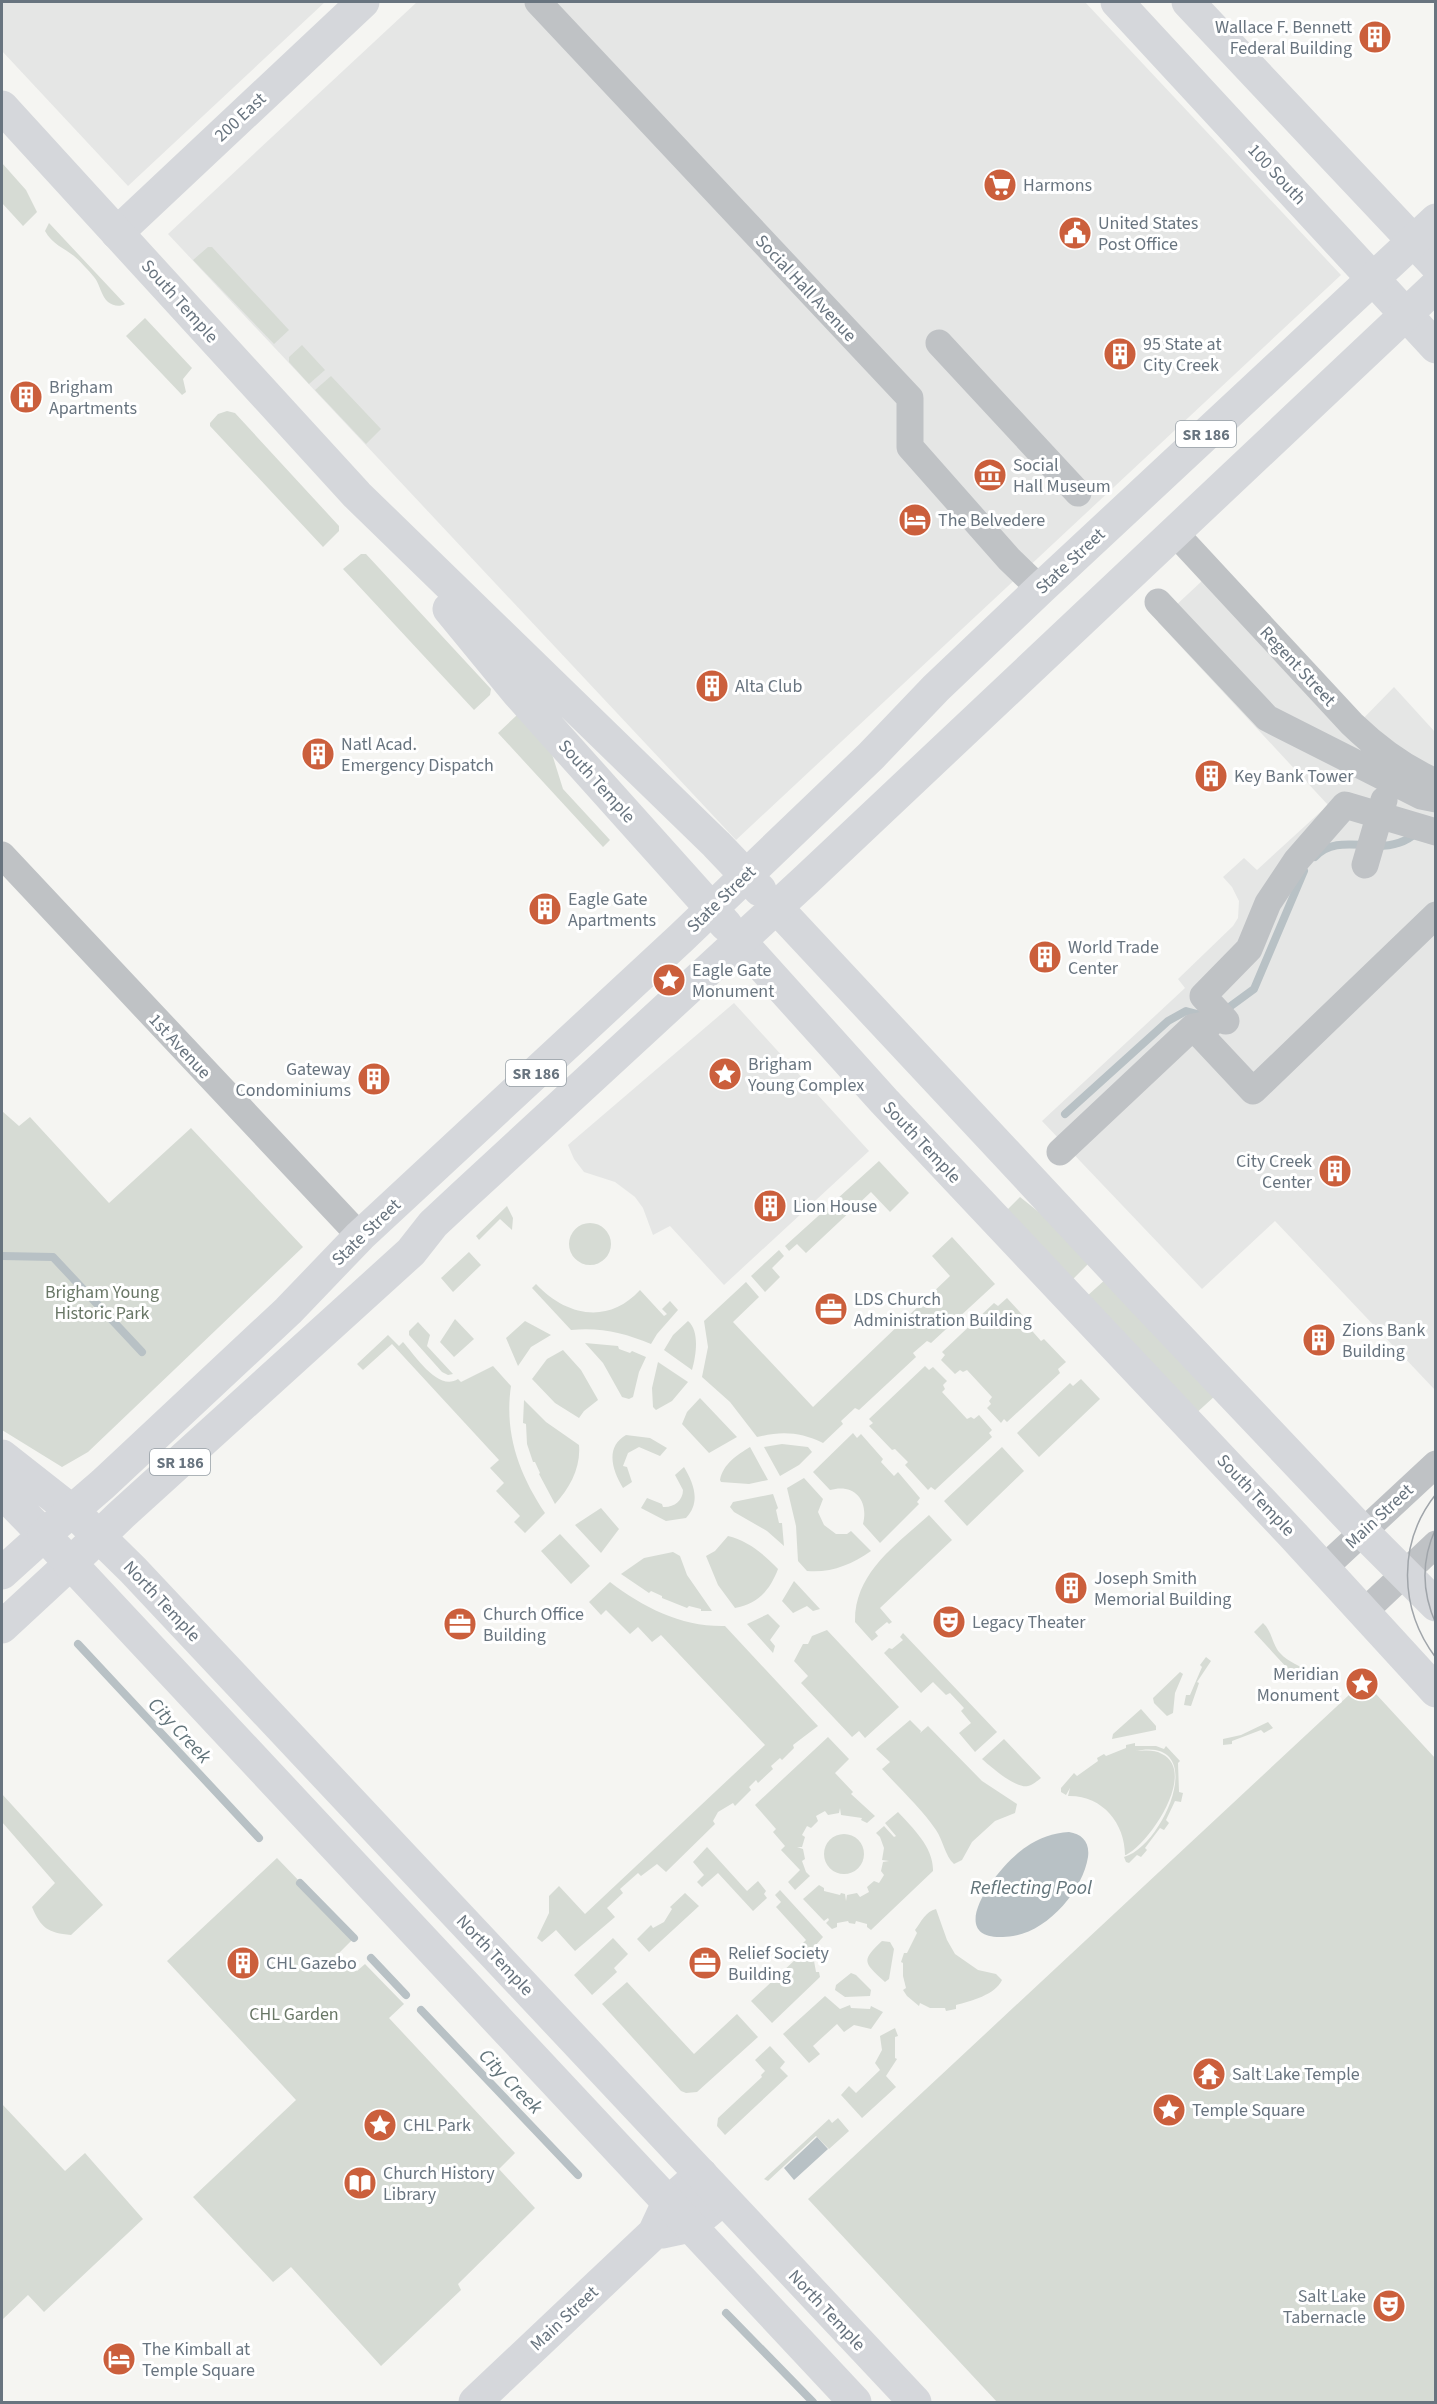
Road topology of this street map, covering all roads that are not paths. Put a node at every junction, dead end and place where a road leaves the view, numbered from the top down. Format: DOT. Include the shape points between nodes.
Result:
graph roads {
  1 [pos="363,2"];
  2 [pos="538,2"];
  3 [pos="1117,2"];
  4 [pos="1188,2"];
  5 [pos="2,107"];
  6 [pos="1424,230"];
  7 [pos="117,233"];
  8 [pos="1436,265"];
  9 [pos="1372,278"];
  10 [pos="1436,286"];
  11 [pos="1406,315"];
  12 [pos="939,343"];
  13 [pos="1436,347"];
  14 [pos="1078,494"];
  15 [pos="357,495"];
  16 [pos="1174,532"];
  17 [pos="1040,589"];
  18 [pos="1158,602"];
  19 [pos="1390,780"];
  20 [pos="1436,782"];
  21 [pos="1436,799"];
  22 [pos="1436,832"];
  23 [pos="2,855"];
  24 [pos="1367,860"];
  25 [pos="746,875"];
  26 [pos="776,907"];
  27 [pos="711,909"];
  28 [pos="1436,915"];
  29 [pos="739,939"];
  30 [pos="1192,1027"];
  31 [pos="1060,1152"];
  32 [pos="360,1236"];
  33 [pos="2,1456"];
  34 [pos="1436,1464"];
  35 [pos="2,1492"];
  36 [pos="72,1511"];
  37 [pos="1362,1532"];
  38 [pos="44,1535"];
  39 [pos="99,1536"];
  40 [pos="1436,1544"];
  41 [pos="70,1564"];
  42 [pos="1324,1568"];
  43 [pos="2,1574"];
  44 [pos="1404,1575"];
  45 [pos="1436,1605"];
  46 [pos="1364,1612"];
  47 [pos="2,1627"];
  48 [pos="1436,1690"];
  49 [pos="701,2174"];
  50 [pos="723,2199"];
  51 [pos="679,2214"];
  52 [pos="475,2403"];
  53 [pos="855,2403"];
  54 [pos="915,2403"];
  1 -- 7 [label="main road, 200 East"];
  2 -- 17 [label="street, Social Hall Avenue" via="910,398 910,447"];
  3 -- 9 [label="main road, 100 South"];
  4 -- 6 [label="main road"];
  5 -- 7 [label="main road, South Temple"];
  6 -- 8 [label="main road"];
  6 -- 9 [label="main road, State Street / SR 186"];
  7 -- 15 [label="main road, South Temple"];
  9 -- 11 [label="main road, 100 South"];
  9 -- 17 [label="main road, State Street / SR 186"];
  10 -- 11 [label="main road, SR 186"];
  11 -- 13 [label="main road, 100 South"];
  11 -- 16 [label="main road, SR 186"];
  12 -- 14 [label="street"];
  15 -- 25 [label="main road, South Temple"];
  15 -- 27 [label="main road, South Temple" via="505,678"];
  16 -- 20 [label="street, Regent Street" via="1376,747"];
  16 -- 26 [label="main road, SR 186"];
  17 -- 25 [label="main road, State Street / SR 186"];
  18 -- 19 [label="street" via="1267,718"];
  19 -- 21 [label="street"];
  19 -- 24 [label="street"];
  22 -- 30 [label="street" via="1345,805 1296,861 1268,903 1249,949 1203,996 1226,1021"];
  23 -- 32 [label="street, 1st Avenue"];
  25 -- 26 [label="main road, South Temple"];
  25 -- 27 [label="main road, State Street / SR 186"];
  26 -- 29 [label="main road, SR 186"];
  26 -- 37 [label="main road, South Temple"];
  27 -- 29 [label="main road, South Temple"];
  27 -- 32 [label="main road, State Street / SR 186"];
  28 -- 30 [label="street" via="1253,1091"];
  29 -- 39 [label="main road, SR 186" via="463,1196 411,1252"];
  29 -- 42 [label="main road, South Temple" via="884,1101"];
  30 -- 31 [label="street"];
  32 -- 36 [label="main road, State Street / SR 186" via="288,1311"];
  33 -- 36 [label="main road, North Temple"];
  34 -- 37 [label="street, Main Street"];
  35 -- 38 [label="main road"];
  36 -- 38 [label="main road, State Street / SR 186"];
  36 -- 39 [label="main road, North Temple"];
  37 -- 42 [label="street, Main Street"];
  37 -- 44 [label="main road, South Temple"];
  38 -- 41 [label="main road"];
  38 -- 43 [label="main road, State Street / SR 186"];
  39 -- 41 [label="main road, SR 186"];
  39 -- 49 [label="main road, North Temple"];
  40 -- 44 [label="street"];
  41 -- 47 [label="main road, SR 186"];
  41 -- 51 [label="main road"];
  42 -- 46 [label="main road, South Temple"];
  44 -- 45 [label="main road, South Temple"];
  44 -- 46 [label="street"];
  46 -- 48 [label="main road, South Temple"];
  49 -- 50 [label="main road, North Temple"];
  49 -- 51 [label="main road, Main Street"];
  50 -- 51 [label="main road, Main Street"];
  50 -- 54 [label="main road, North Temple"];
  51 -- 52 [label="main road, Main Street"];
  51 -- 53 [label="main road"];
}
